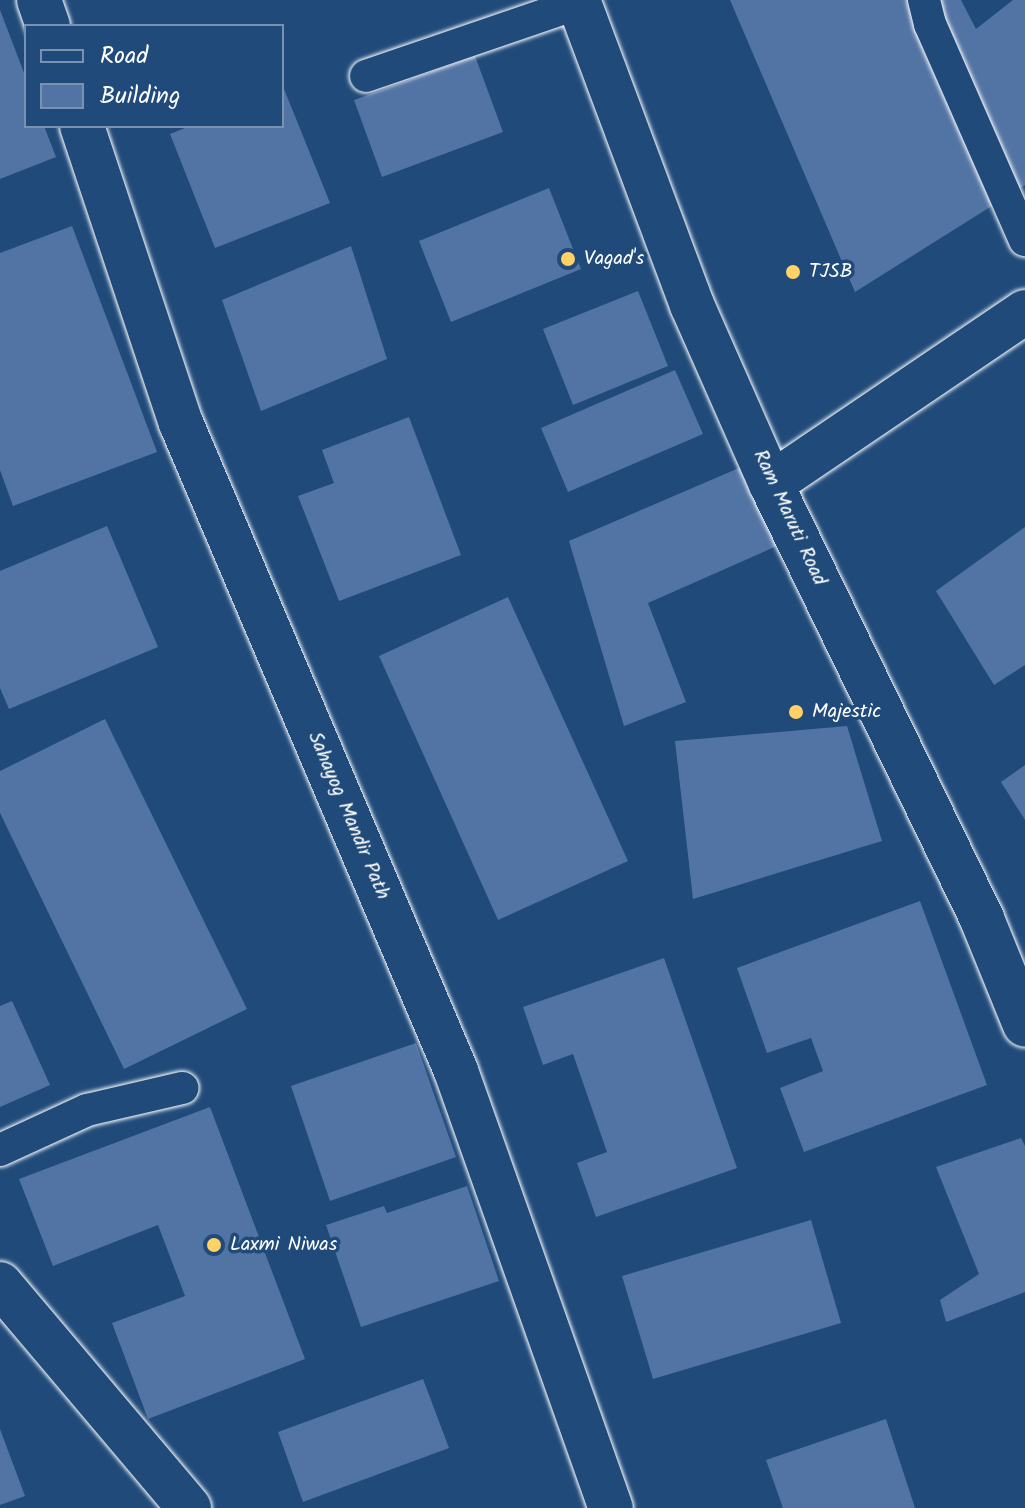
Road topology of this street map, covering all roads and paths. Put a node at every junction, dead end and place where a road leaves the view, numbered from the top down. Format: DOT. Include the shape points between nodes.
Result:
graph roads {
  1 [pos="39,0"];
  2 [pos="924,0"];
  3 [pos="578,2"];
  4 [pos="47,24"];
  5 [pos="366,76"];
  6 [pos="83,128"];
  7 [pos="1025,240"];
  8 [pos="1025,312"];
  9 [pos="771,484"];
  10 [pos="1025,1025"];
  11 [pos="182,1088"];
  12 [pos="0,1150"];
  13 [pos="0,1284"];
  14 [pos="189,1508"];
  15 [pos="611,1508"];
  1 -- 4 [label="street"];
  2 -- 7 [label="lane"];
  3 -- 5 [label="lane"];
  3 -- 9 [label="street, Ram Maruti Road" via="692,305"];
  6 -- 15 [label="street, Sahayog Mandir Path" via="181,423 456,1071"];
  8 -- 9 [label="street"];
  9 -- 10 [label="street, Ram Maruti Road" via="982,919"];
  11 -- 12 [label="lane" via="87,1110"];
  13 -- 14 [label="street"];
}
